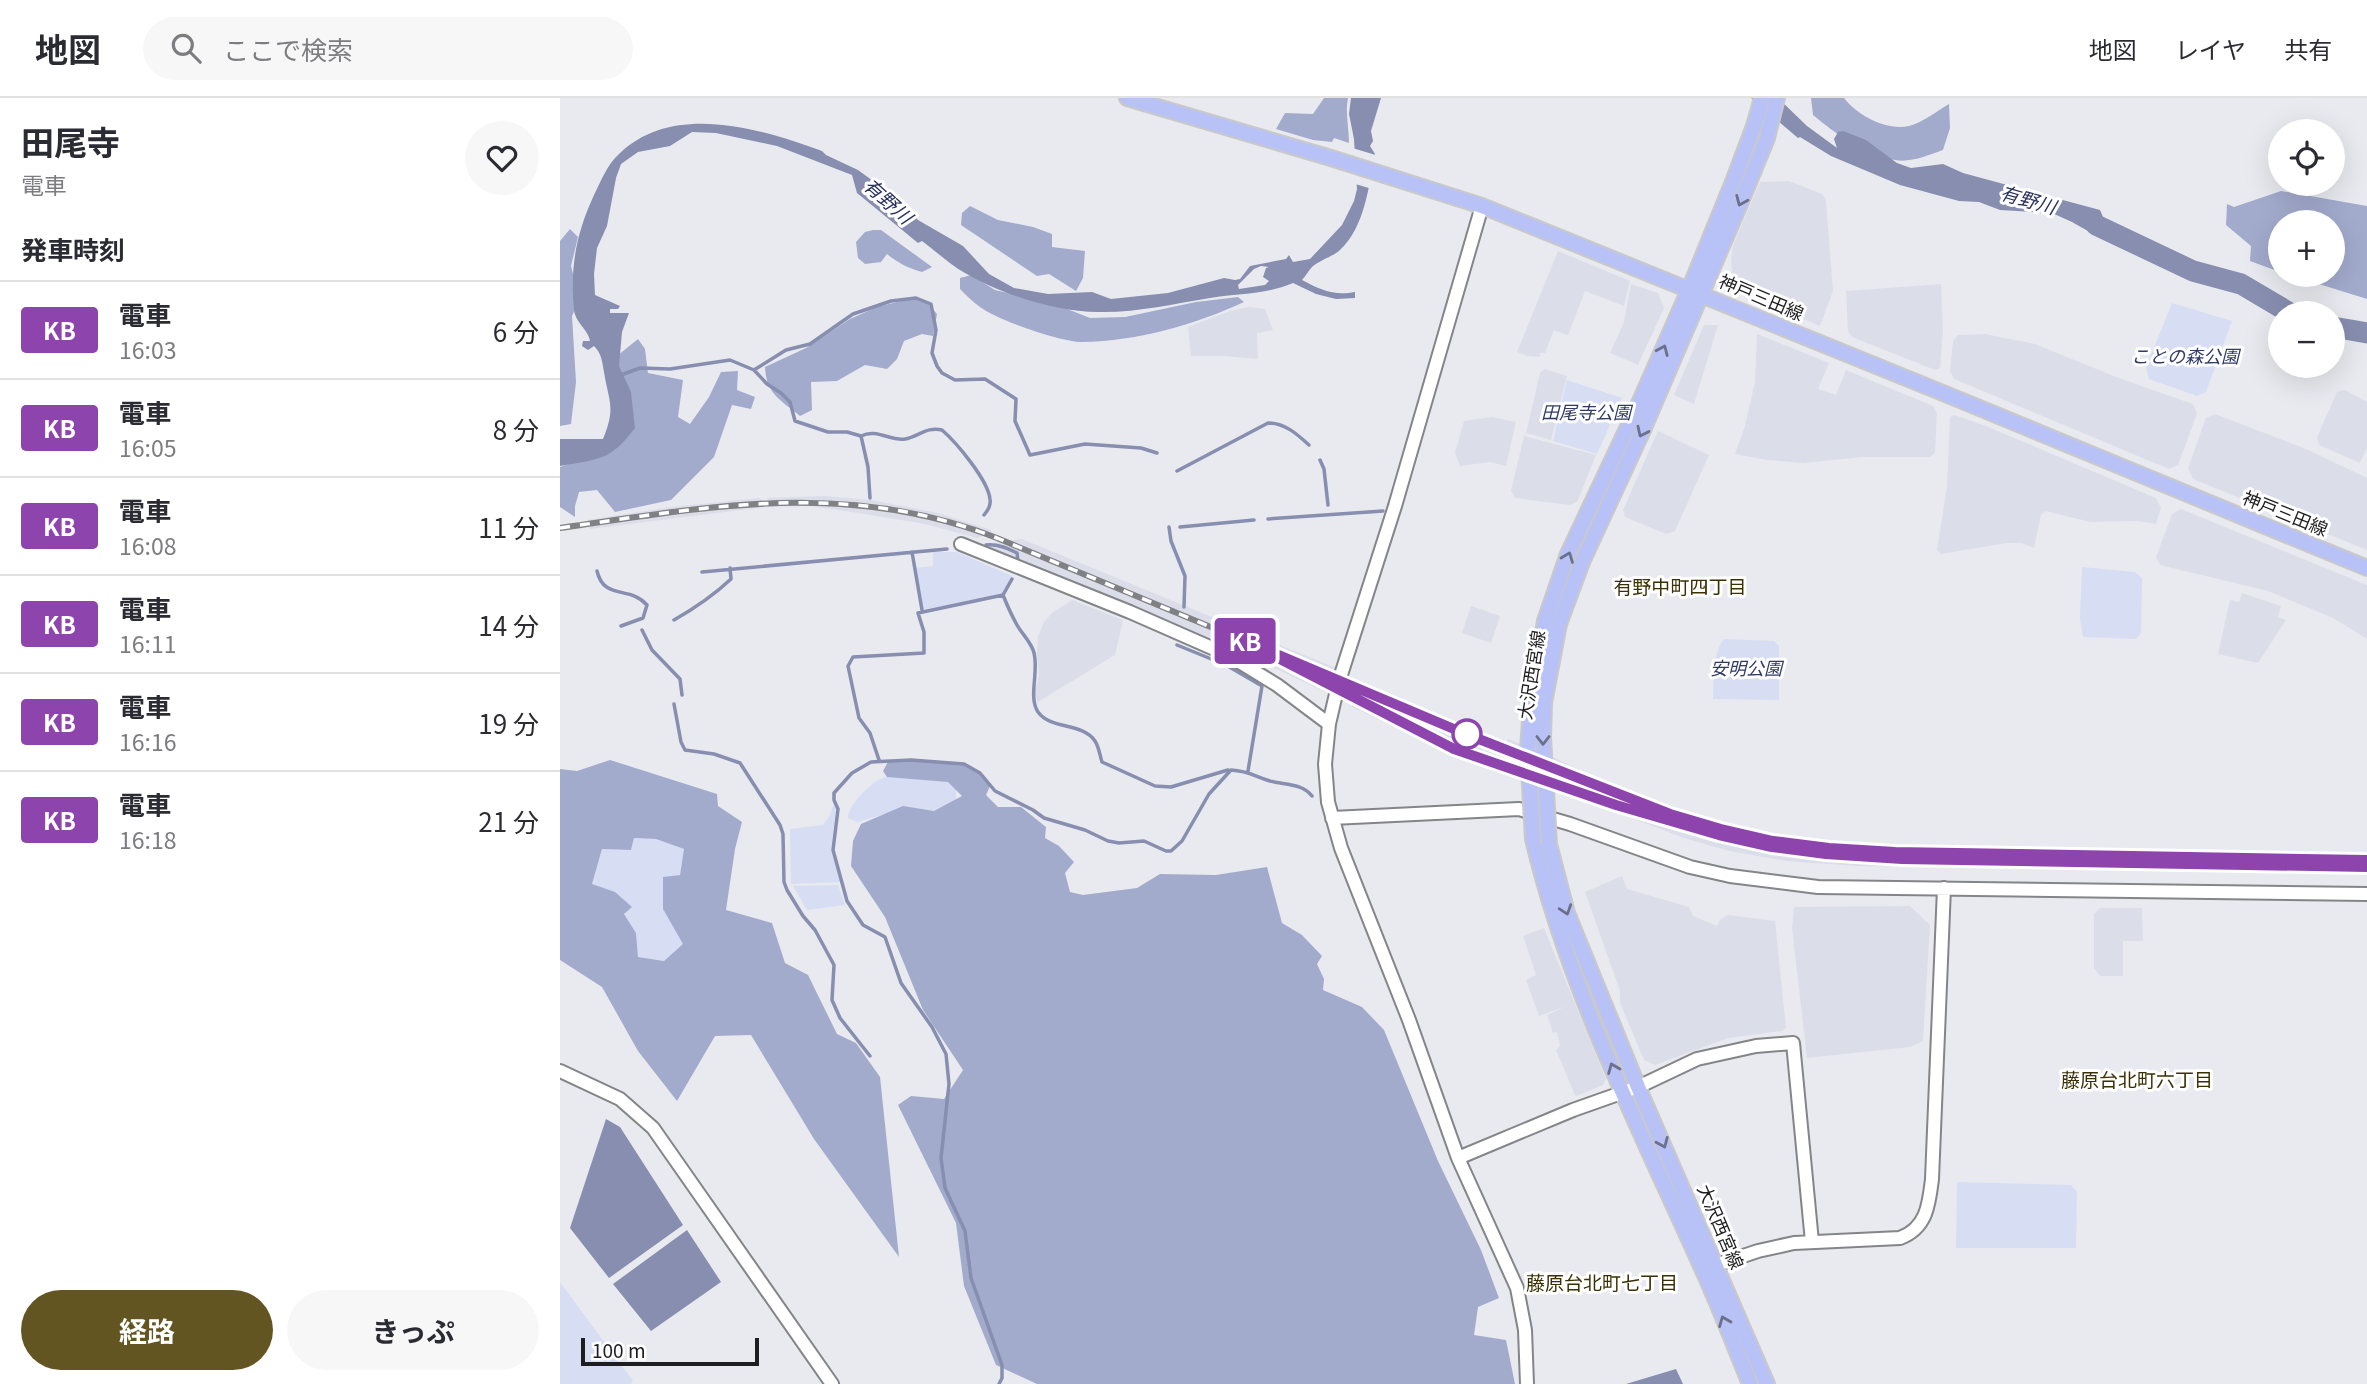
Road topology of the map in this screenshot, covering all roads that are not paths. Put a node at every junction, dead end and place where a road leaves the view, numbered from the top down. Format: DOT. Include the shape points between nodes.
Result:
graph roads {
  1 [pos="1127,98"];
  2 [pos="1762,98"];
  3 [pos="1777,98"];
  4 [pos="1482,206"];
  5 [pos="1696,292"];
  6 [pos="961,544"];
  7 [pos="2367,568"];
  8 [pos="1552,623"];
  9 [pos="1329,724"];
  10 [pos="1332,818"];
  11 [pos="1944,888"];
  12 [pos="2367,894"];
  13 [pos="560,1072"];
  14 [pos="1638,1087"];
  15 [pos="1622,1093"];
  16 [pos="1458,1158"];
  17 [pos="1812,1242"];
  18 [pos="1709,1267"];
  19 [pos="832,1384"];
  20 [pos="1527,1384"];
  21 [pos="1750,1384"];
  22 [pos="1767,1384"];
  1 -- 4 [label="main road, 神戸三田線"];
  2 -- 5 [label="main road, 大沢西宮線"];
  3 -- 5 [label="main road, 大沢西宮線, one-way" via="1767,138"];
  4 -- 5 [label="main road, 神戸三田線"];
  4 -- 9 [label="street"];
  5 -- 7 [label="main road, 神戸三田線"];
  5 -- 8 [label="main road, 大沢西宮線" via="1568,554"];
  6 -- 9 [label="street" via="1228,655"];
  8 -- 14 [label="main road, 大沢西宮線, one-way, bridge" via="1543,737 1549,844 1567,913"];
  15 -- 8 [label="main road, 大沢西宮線, one-way, bridge" via="1554,919 1533,839 1528,750 1531,704"];
  9 -- 10 [label="street" via="1325,782"];
  10 -- 11 [label="street" via="1519,809 1690,867 1730,876 1818,887"];
  10 -- 16 [label="street"];
  11 -- 12 [label="street"];
  11 -- 17 [label="street" via="1932,1179 1926,1215 1914,1231 1900,1238"];
  13 -- 19 [label="street" via="620,1099 653,1128"];
  14 -- 15 [label="street"];
  14 -- 17 [label="street" via="1697,1059 1793,1043"];
  14 -- 18 [label="main road, 大沢西宮線, one-way"];
  15 -- 16 [label="street"];
  15 -- 18 [label="main road, 大沢西宮線"];
  16 -- 20 [label="street" via="1517,1287 1525,1330"];
  17 -- 18 [label="street" via="1766,1248"];
  21 -- 18 [label="main road, 大沢西宮線, one-way"];
  18 -- 22 [label="main road, 大沢西宮線"];
}
